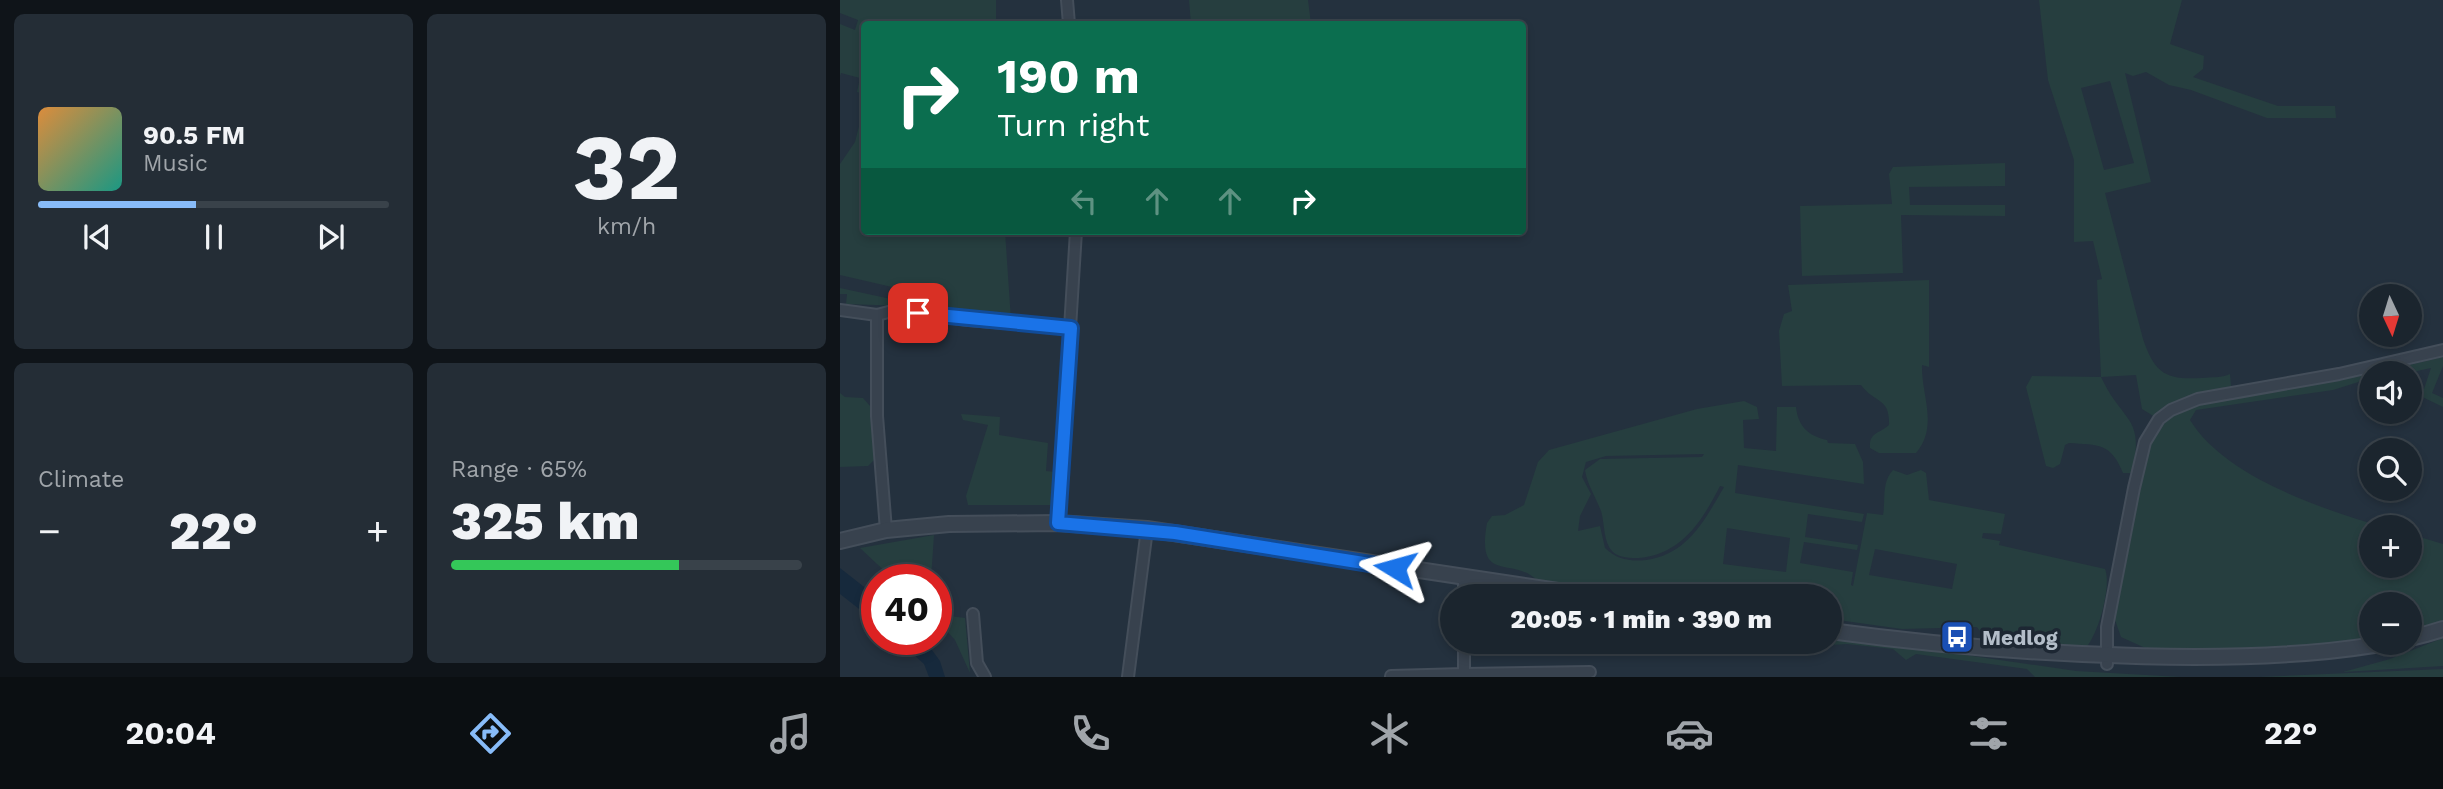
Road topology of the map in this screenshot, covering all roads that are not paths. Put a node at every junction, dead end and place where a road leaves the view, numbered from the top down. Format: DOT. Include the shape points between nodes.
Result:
graph roads {
  1 [pos="1067,0"];
  2 [pos="1069,21"];
  3 [pos="1076,235"];
  4 [pos="840,310"];
  5 [pos="877,315"];
  6 [pos="1071,328"];
  7 [pos="2443,350"];
  8 [pos="1058,523"];
  9 [pos="1147,529"];
  10 [pos="886,530"];
  11 [pos="842,541"];
  12 [pos="1464,577"];
  13 [pos="1464,584"];
  14 [pos="1511,584"];
  15 [pos="973,614"];
  16 [pos="2443,629"];
  17 [pos="1842,632"];
  18 [pos="1464,654"];
  19 [pos="2107,664"];
  20 [pos="1590,672"];
  21 [pos="1464,674"];
  22 [pos="1391,676"];
  23 [pos="985,677"];
  24 [pos="1128,677"];
  1 -- 2 [label="street"];
  3 -- 6 [label="street"];
  4 -- 5 [label="street"];
  5 -- 6 [label="street" via="896,310"];
  5 -- 10 [label="street" via="877,416"];
  6 -- 8 [label="street"];
  7 -- 19 [label="street" via="2198,399 2159,419 2145,442 2134,488 2107,627"];
  8 -- 9 [label="street"];
  8 -- 10 [label="street"];
  9 -- 12 [label="street"];
  9 -- 24 [label="street"];
  10 -- 11 [label="street"];
  12 -- 13 [label="street"];
  12 -- 14 [label="street"];
  15 -- 23 [label="street" via="977,663"];
  16 -- 19 [label="street" via="2393,650 2330,664 2224,669"];
  17 -- 19 [label="street"];
  18 -- 21 [label="street"];
  20 -- 21 [label="street"];
  21 -- 22 [label="street"];
}
